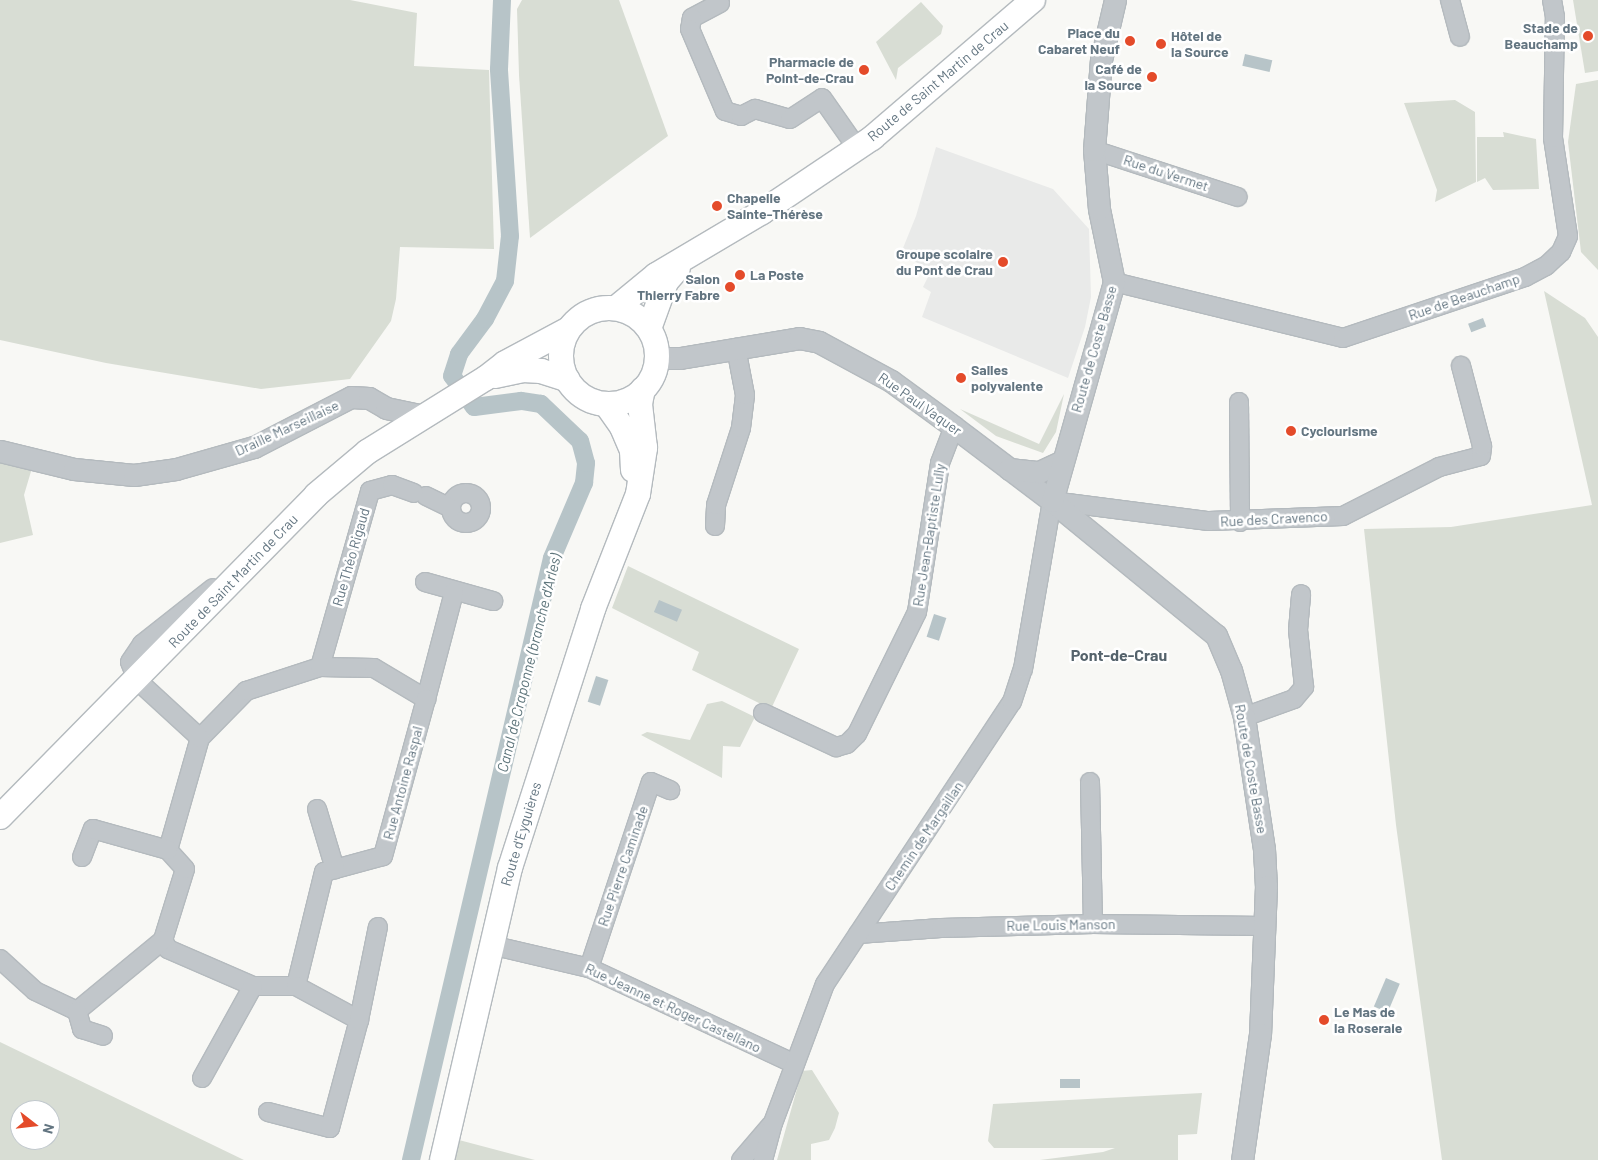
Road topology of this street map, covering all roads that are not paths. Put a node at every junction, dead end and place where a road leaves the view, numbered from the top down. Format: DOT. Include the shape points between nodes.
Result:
graph roads {
  1 [pos="1033,0"];
  2 [pos="1115,0"];
  3 [pos="1450,0"];
  4 [pos="1552,0"];
  5 [pos="720,3"];
  6 [pos="1460,37"];
  7 [pos="857,148"];
  8 [pos="1094,150"];
  9 [pos="1238,197"];
  10 [pos="689,255"];
  11 [pos="1114,282"];
  12 [pos="616,308"];
  13 [pos="569,329"];
  14 [pos="649,329"];
  15 [pos="736,348"];
  16 [pos="657,354"];
  17 [pos="1461,366"];
  18 [pos="483,380"];
  19 [pos="568,380"];
  20 [pos="643,390"];
  21 [pos="1239,402"];
  22 [pos="606,404"];
  23 [pos="424,416"];
  24 [pos="954,427"];
  25 [pos="0,451"];
  26 [pos="1063,461"];
  27 [pos="1008,469"];
  28 [pos="1052,501"];
  29 [pos="451,508"];
  30 [pos="627,516"];
  31 [pos="1240,522"];
  32 [pos="715,526"];
  33 [pos="425,582"];
  34 [pos="454,592"];
  35 [pos="1301,594"];
  36 [pos="493,601"];
  37 [pos="320,667"];
  38 [pos="136,680"];
  39 [pos="426,699"];
  40 [pos="762,713"];
  41 [pos="1244,717"];
  42 [pos="200,738"];
  43 [pos="1090,782"];
  44 [pos="670,790"];
  45 [pos="317,809"];
  46 [pos="2,815"];
  47 [pos="168,850"];
  48 [pos="82,857"];
  49 [pos="335,869"];
  50 [pos="1093,924"];
  51 [pos="1265,926"];
  52 [pos="378,928"];
  53 [pos="858,934"];
  54 [pos="163,940"];
  55 [pos="491,946"];
  56 [pos="0,959"];
  57 [pos="589,968"];
  58 [pos="253,986"];
  59 [pos="296,986"];
  60 [pos="77,1012"];
  61 [pos="359,1020"];
  62 [pos="102,1036"];
  63 [pos="794,1064"];
  64 [pos="202,1078"];
  65 [pos="268,1112"];
  66 [pos="773,1123"];
  67 [pos="442,1160"];
  68 [pos="741,1160"];
  69 [pos="764,1160"];
  70 [pos="1242,1160"];
  1 -- 7 [label="main road, Route de Saint Martin de Crau" via="905,112"];
  2 -- 8 [label="street, Route de Coste Basse" via="1101,60"];
  3 -- 6 [label="street"];
  4 -- 11 [label="street, Rue de Beauchamp" via="1555,17 1553,138 1568,236 1561,252 1546,266 1343,338"];
  5 -- 7 [label="street" via="692,18 690,30 725,111 741,116 755,109 790,119 822,98"];
  7 -- 10 [label="main road, Route de Saint Martin de Crau"];
  8 -- 9 [label="street, Rue du Vermet"];
  8 -- 11 [label="street, Route de Coste Basse" via="1099,209"];
  10 -- 12 [label="main road, Route de Saint Martin de Crau" via="656,275"];
  10 -- 14 [label="main road, Route de Saint Martin de Crau" via="666,282"];
  11 -- 26 [label="street, Route de Coste Basse"];
  12 -- 13 [label="main road" via="590,312"];
  12 -- 14 [label="main road" via="640,319"];
  13 -- 18 [label="main road, Route de Saint Martin de Crau" via="504,363"];
  13 -- 19 [label="main road" via="561,354"];
  14 -- 16 [label="main road"];
  15 -- 16 [label="street, Rue Paul Vaquer" via="680,358 664,358"];
  15 -- 24 [label="street, Rue Paul Vaquer" via="799,338 819,342 891,381"];
  15 -- 32 [label="street" via="745,396 741,428 716,505"];
  16 -- 20 [label="main road" via="650,379"];
  17 -- 31 [label="street, Rue des Cravenco" via="1482,446 1481,456 1439,467 1343,516"];
  18 -- 19 [label="main road, Route de Saint Martin de Crau" via="523,370 542,371"];
  18 -- 23 [label="main road, Route de Saint Martin de Crau"];
  19 -- 22 [label="main road" via="584,396"];
  20 -- 22 [label="main road" via="632,398"];
  20 -- 30 [label="main road, Route d'Eyguières" via="640,404 645,448 638,494"];
  21 -- 31 [label="street"];
  22 -- 30 [label="main road, Route d'Eyguières" via="622,427 632,451 633,474"];
  23 -- 25 [label="street, Draille Marseillaise" via="386,408 369,398 351,397 254,447 176,469 134,475 74,469"];
  23 -- 38 [label="main road, Route de Saint Martin de Crau" via="367,452 316,495"];
  24 -- 27 [label="street, Rue Paul Vaquer"];
  24 -- 40 [label="street, Rue Jean-Baptiste Lully" via="940,463 917,612 857,734 847,744 836,747"];
  26 -- 27 [label="street" via="1038,472"];
  26 -- 28 [label="street, Route de Coste Basse"];
  27 -- 28 [label="street, Rue Paul Vaquer"];
  28 -- 31 [label="street, Rue des Cravenco" via="1209,522"];
  28 -- 41 [label="street, Route de Coste Basse" via="1216,635 1231,670"];
  28 -- 53 [label="street, Chemin de Margaillan" via="1023,669 1012,702"];
  29 -- 37 [label="street, Rue Théo Rigaud" via="392,485 370,491"];
  30 -- 55 [label="main road, Route d'Eyguières" via="593,609 510,868"];
  33 -- 34 [label="street"];
  34 -- 36 [label="street"];
  34 -- 39 [label="street"];
  35 -- 41 [label="street" via="1298,630 1304,687 1294,699"];
  37 -- 39 [label="street" via="374,668"];
  37 -- 42 [label="street" via="246,691"];
  38 -- 42 [label="street"];
  38 -- 46 [label="main road, Route de Saint Martin de Crau"];
  39 -- 49 [label="street, Rue Antoine Raspal" via="383,856"];
  41 -- 51 [label="street, Route de Coste Basse" via="1262,816"];
  42 -- 47 [label="street"];
  43 -- 50 [label="street"];
  44 -- 57 [label="street, Rue Pierre Caminade" via="651,782"];
  45 -- 49 [label="street"];
  47 -- 48 [label="street" via="93,829"];
  47 -- 54 [label="street" via="185,870"];
  49 -- 59 [label="street" via="324,872"];
  50 -- 51 [label="street, Rue Louis Manson"];
  50 -- 53 [label="street, Rue Louis Manson"];
  51 -- 70 [label="street, Route de Coste Basse" via="1260,1034"];
  52 -- 61 [label="street"];
  53 -- 63 [label="street, Chemin de Margaillan" via="825,984"];
  54 -- 58 [label="street" via="168,949"];
  54 -- 60 [label="street"];
  55 -- 57 [label="street, Rue Jeanne et Roger Castellano"];
  55 -- 67 [label="main road, Route d'Eyguières"];
  56 -- 60 [label="street" via="35,991"];
  57 -- 63 [label="street, Rue Jeanne et Roger Castellano"];
  58 -- 59 [label="street"];
  58 -- 64 [label="street"];
  59 -- 61 [label="street"];
  60 -- 62 [label="street" via="82,1029"];
  61 -- 65 [label="street" via="330,1128"];
  63 -- 66 [label="street, Chemin de Margaillan"];
  66 -- 68 [label="street"];
  66 -- 69 [label="street, Chemin de Margaillan"];
}
